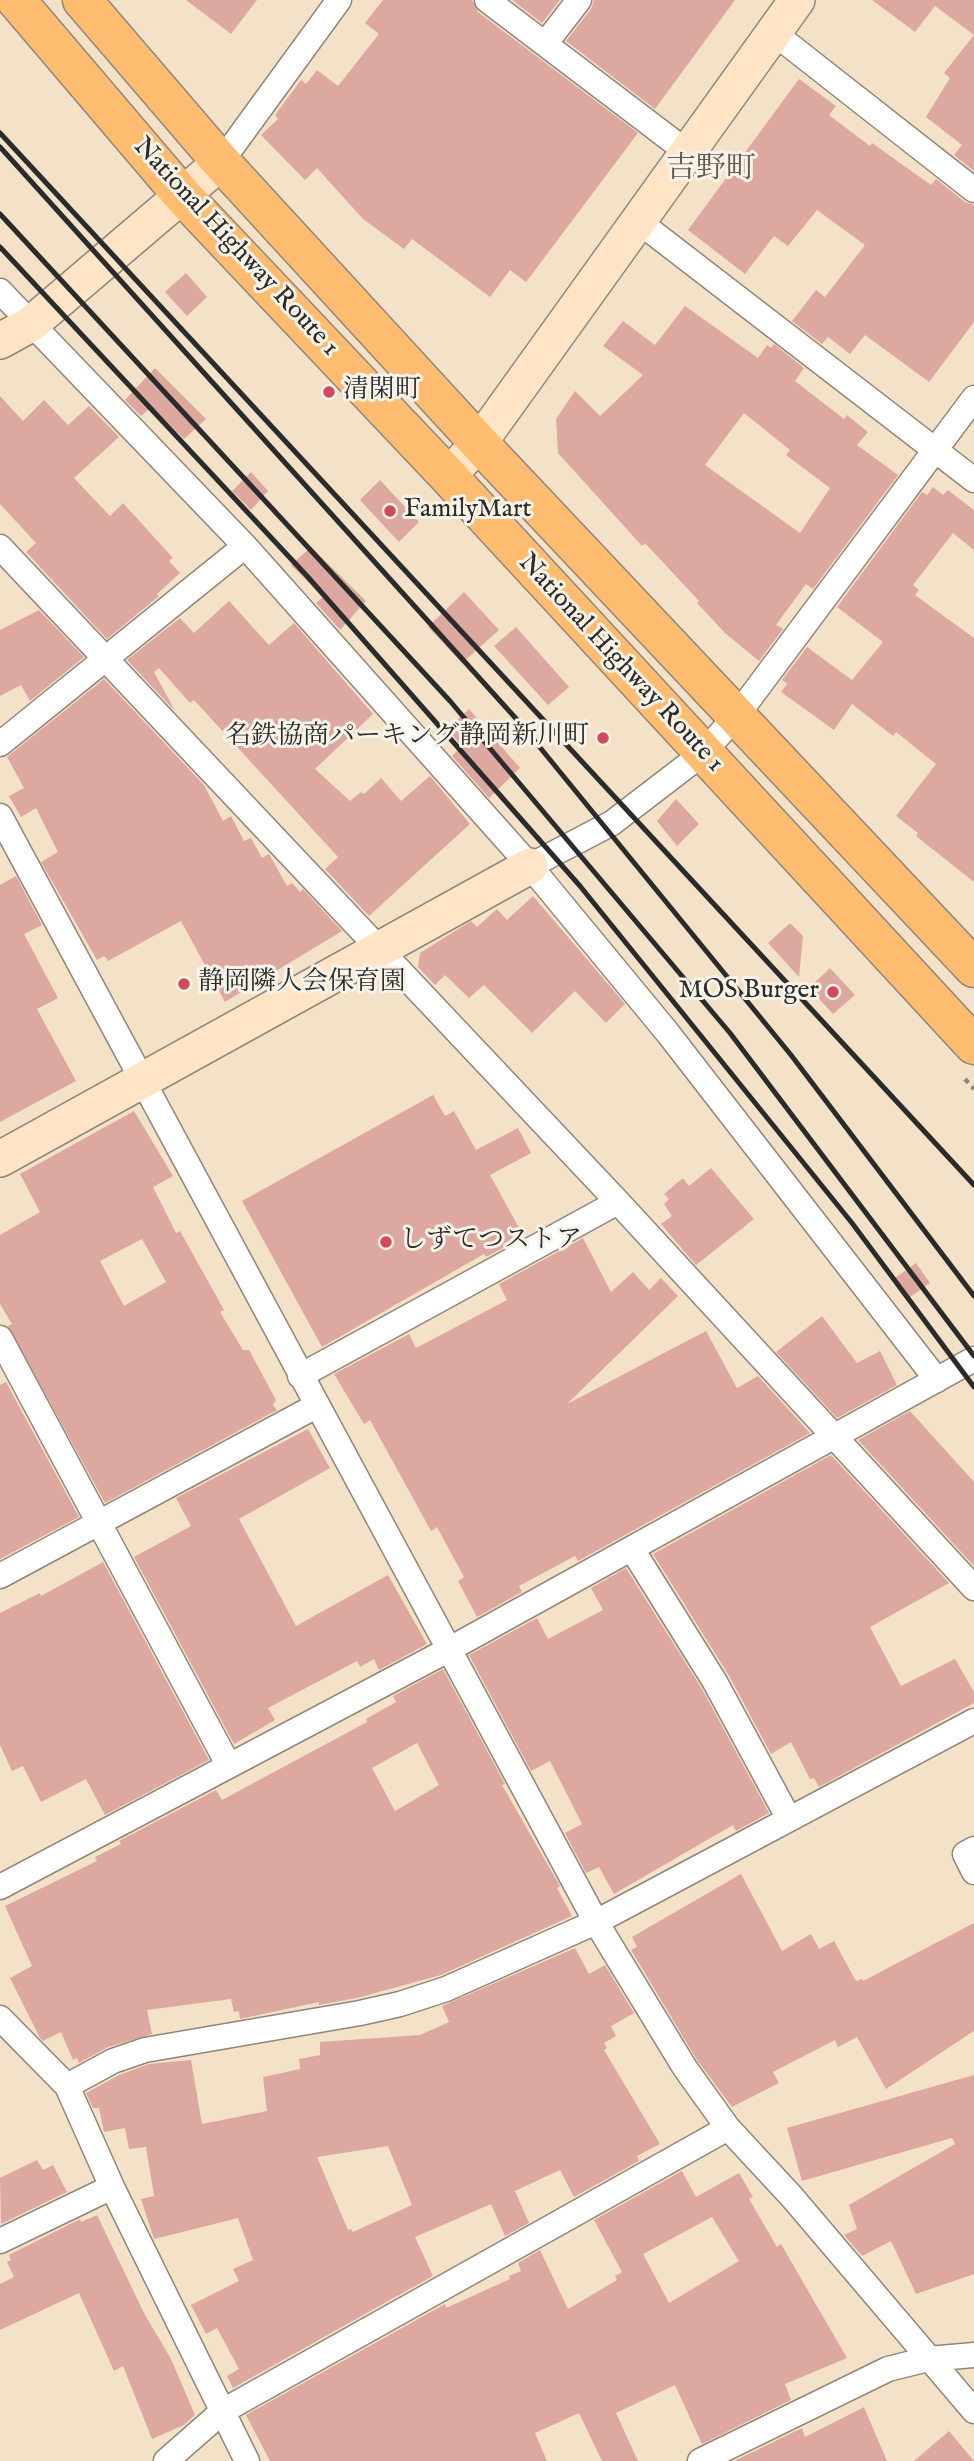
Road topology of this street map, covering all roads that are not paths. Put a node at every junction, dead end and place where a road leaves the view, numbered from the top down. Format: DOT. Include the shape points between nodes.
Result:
graph roads {
  1 [pos="16,0"];
  2 [pos="82,0"];
  3 [pos="339,0"];
  4 [pos="487,0"];
  5 [pos="579,0"];
  6 [pos="797,0"];
  7 [pos="774,33"];
  8 [pos="545,44"];
  9 [pos="687,152"];
  10 [pos="221,162"];
  11 [pos="974,190"];
  12 [pos="183,195"];
  13 [pos="638,221"];
  14 [pos="0,291"];
  15 [pos="31,324"];
  16 [pos="0,341"];
  17 [pos="974,398"];
  18 [pos="479,443"];
  19 [pos="935,450"];
  20 [pos="448,476"];
  21 [pos="974,480"];
  22 [pos="245,546"];
  23 [pos="0,547"];
  24 [pos="104,660"];
  25 [pos="738,714"];
  26 [pos="0,744"];
  27 [pos="702,754"];
  28 [pos="0,816"];
  29 [pos="530,866"];
  30 [pos="378,949"];
  31 [pos="974,968"];
  32 [pos="974,1045"];
  33 [pos="144,1078"];
  34 [pos="0,1159"];
  35 [pos="618,1202"];
  36 [pos="0,1338"];
  37 [pos="974,1359"];
  38 [pos="300,1376"];
  39 [pos="937,1380"];
  40 [pos="316,1406"];
  41 [pos="833,1438"];
  42 [pos="99,1523"];
  43 [pos="632,1549"];
  44 [pos="0,1576"];
  45 [pos="974,1588"];
  46 [pos="448,1650"];
  47 [pos="974,1721"];
  48 [pos="229,1766"];
  49 [pos="789,1819"];
  50 [pos="974,1849"];
  51 [pos="974,1872"];
  52 [pos="0,1887"];
  53 [pos="596,1922"];
  54 [pos="0,2018"];
  55 [pos="67,2087"];
  56 [pos="728,2128"];
  57 [pos="112,2187"];
  58 [pos="0,2241"];
  59 [pos="974,2355"];
  60 [pos="928,2359"];
  61 [pos="223,2411"];
  62 [pos="974,2411"];
  63 [pos="166,2461"];
  64 [pos="247,2461"];
  65 [pos="700,2461"];
  1 -- 12 [label="highway, National Highway Route 1"];
  2 -- 10 [label="highway, National Highway Route 1"];
  3 -- 10 [label="street"];
  4 -- 8 [label="street"];
  5 -- 8 [label="street"];
  6 -- 7 [label="street"];
  7 -- 9 [label="street"];
  7 -- 11 [label="street"];
  8 -- 9 [label="street"];
  9 -- 13 [label="street"];
  10 -- 12 [label="street"];
  10 -- 18 [label="highway, National Highway Route 1"];
  12 -- 15 [label="street"];
  12 -- 20 [label="highway, National Highway Route 1"];
  13 -- 18 [label="street"];
  13 -- 19 [label="street"];
  14 -- 15 [label="street"];
  15 -- 16 [label="street"];
  15 -- 22 [label="street"];
  17 -- 19 [label="street"];
  18 -- 20 [label="street"];
  18 -- 25 [label="highway, National Highway Route 1"];
  19 -- 21 [label="street"];
  19 -- 25 [label="street"];
  20 -- 27 [label="highway, National Highway Route 1"];
  22 -- 24 [label="street"];
  22 -- 29 [label="street"];
  23 -- 24 [label="street"];
  24 -- 26 [label="street"];
  24 -- 30 [label="street"];
  25 -- 27 [label="street"];
  25 -- 31 [label="highway, National Highway Route 1"];
  27 -- 29 [label="street" via="612,823"];
  27 -- 32 [label="highway, National Highway Route 1"];
  28 -- 33 [label="street"];
  29 -- 30 [label="street"];
  29 -- 39 [label="street" via="667,1032"];
  30 -- 33 [label="street"];
  30 -- 35 [label="street"];
  33 -- 34 [label="street"];
  33 -- 38 [label="street"];
  35 -- 38 [label="street"];
  35 -- 41 [label="street"];
  36 -- 42 [label="street"];
  37 -- 39 [label="street"];
  38 -- 40 [label="street"];
  39 -- 41 [label="street"];
  40 -- 42 [label="street"];
  40 -- 46 [label="street"];
  41 -- 43 [label="street"];
  41 -- 45 [label="street"];
  42 -- 44 [label="street"];
  42 -- 48 [label="street"];
  43 -- 46 [label="street"];
  43 -- 49 [label="street" via="715,1682"];
  46 -- 48 [label="street"];
  46 -- 53 [label="street"];
  47 -- 49 [label="street"];
  48 -- 52 [label="street"];
  49 -- 53 [label="street"];
  50 -- 51 [label="street" via="965,1854"];
  53 -- 55 [label="street" via="446,1989 400,2004 145,2050 113,2061"];
  53 -- 56 [label="street" via="685,2068"];
  54 -- 55 [label="street"];
  55 -- 57 [label="street"];
  56 -- 60 [label="street"];
  56 -- 61 [label="street"];
  57 -- 58 [label="street"];
  57 -- 61 [label="street"];
  59 -- 60 [label="street"];
  60 -- 62 [label="street"];
  60 -- 65 [label="street" via="888,2369"];
  61 -- 63 [label="street"];
  61 -- 64 [label="street"];
}
